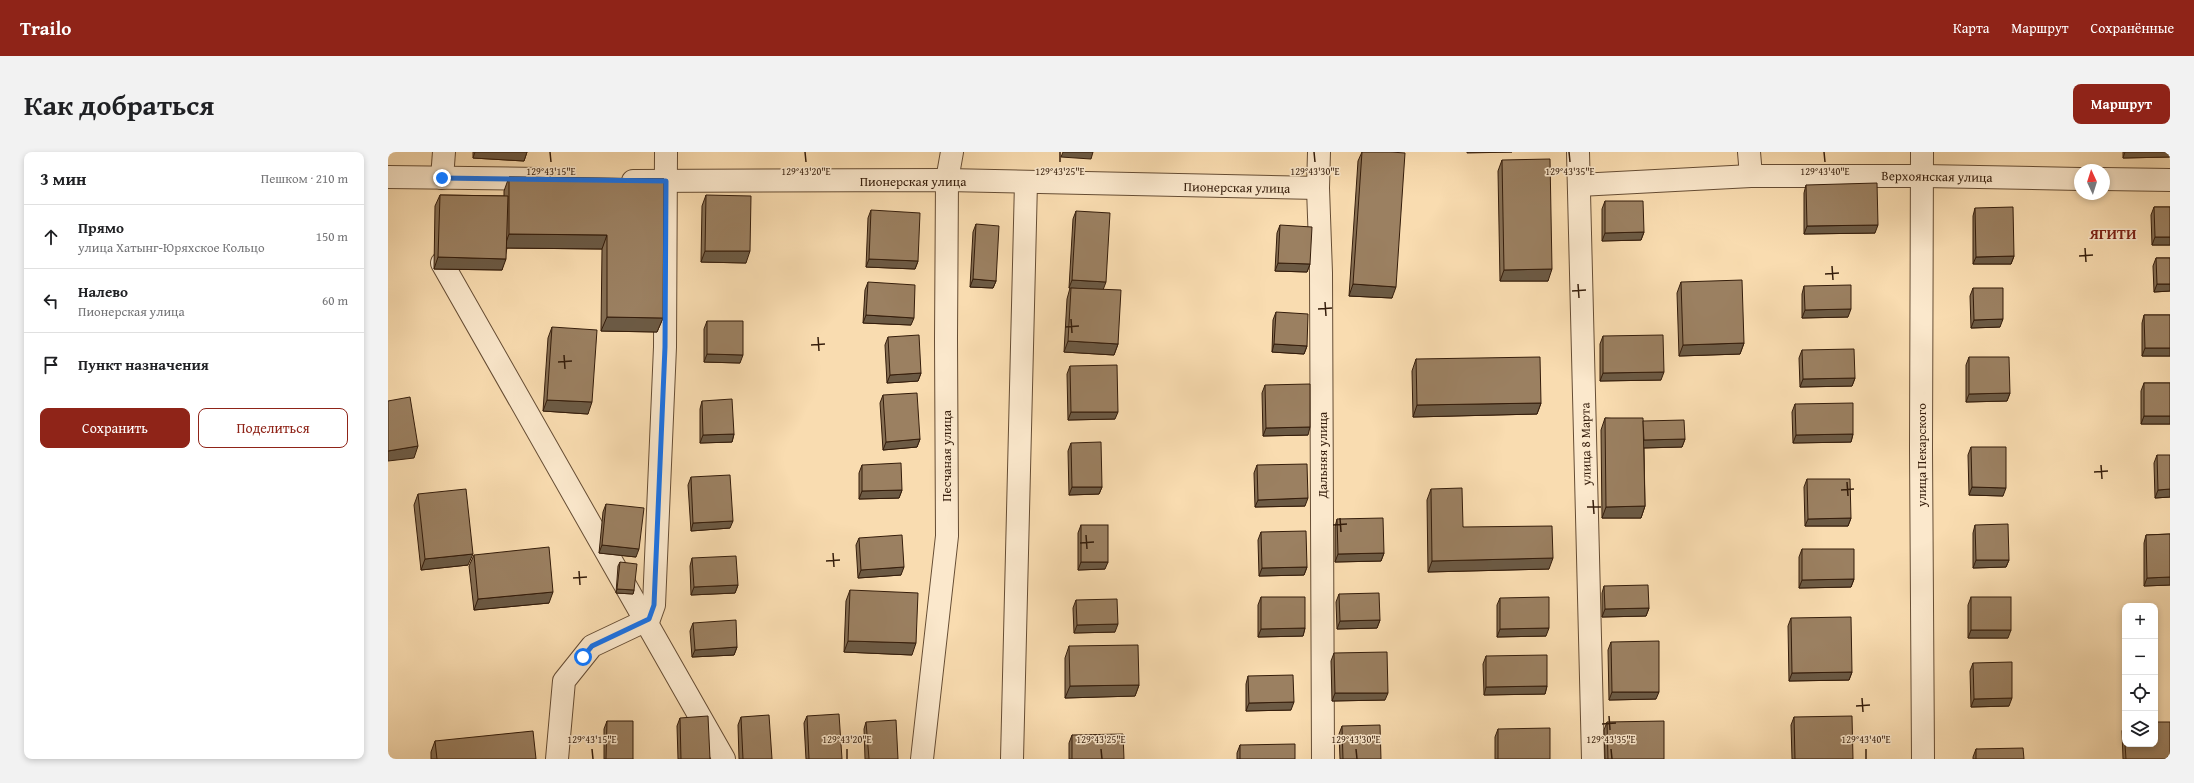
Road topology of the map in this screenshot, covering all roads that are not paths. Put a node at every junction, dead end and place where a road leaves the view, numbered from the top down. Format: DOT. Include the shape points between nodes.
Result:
graph roads {
  1 [pos="444,152"];
  2 [pos="666,152"];
  3 [pos="952,152"];
  4 [pos="1319,152"];
  5 [pos="1578,152"];
  6 [pos="1749,152"];
  7 [pos="1922,152"];
  8 [pos="1751,176"];
  9 [pos="1924,176"];
  10 [pos="388,177"];
  11 [pos="442,178"];
  12 [pos="2074,178"];
  13 [pos="2110,179"];
  14 [pos="562,180"];
  15 [pos="610,180"];
  16 [pos="947,180"];
  17 [pos="2170,180"];
  18 [pos="666,181"];
  19 [pos="1026,182"];
  20 [pos="1579,184"];
  21 [pos="1318,188"];
  22 [pos="442,263"];
  23 [pos="557,759"];
  24 [pos="724,759"];
  25 [pos="922,759"];
  26 [pos="1012,759"];
  27 [pos="1323,759"];
  28 [pos="1593,759"];
  29 [pos="1923,759"];
  1 -- 11 [label="street"];
  2 -- 18 [label="street"];
  3 -- 16 [label="street, Песчаная улица"];
  4 -- 21 [label="street, Дальняя улица"];
  5 -- 20 [label="street, улица 8 Марта"];
  6 -- 8 [label="street"];
  7 -- 9 [label="street, улица Пекарского"];
  8 -- 9 [label="street, Верхоянская улица"];
  8 -- 20 [label="street, Верхоянская улица"];
  9 -- 12 [label="street, Верхоянская улица"];
  9 -- 29 [label="street, улица Пекарского" via="1921,448"];
  10 -- 11 [label="street"];
  11 -- 14 [label="street"];
  13 -- 17 [label="street"];
  15 -- 18 [label="street, Пионерская улица"];
  16 -- 18 [label="street, Пионерская улица"];
  16 -- 19 [label="street, Пионерская улица"];
  16 -- 25 [label="street, Песчаная улица" via="947,536"];
  18 -- 23 [label="street" via="665,347 654,605 649,619 592,646 564,681"];
  19 -- 21 [label="street, Пионерская улица"];
  19 -- 26 [label="street"];
  20 -- 28 [label="street, улица 8 Марта"];
  21 -- 27 [label="street, Дальняя улица" via="1321,272"];
  22 -- 24 [label="street"];
}
